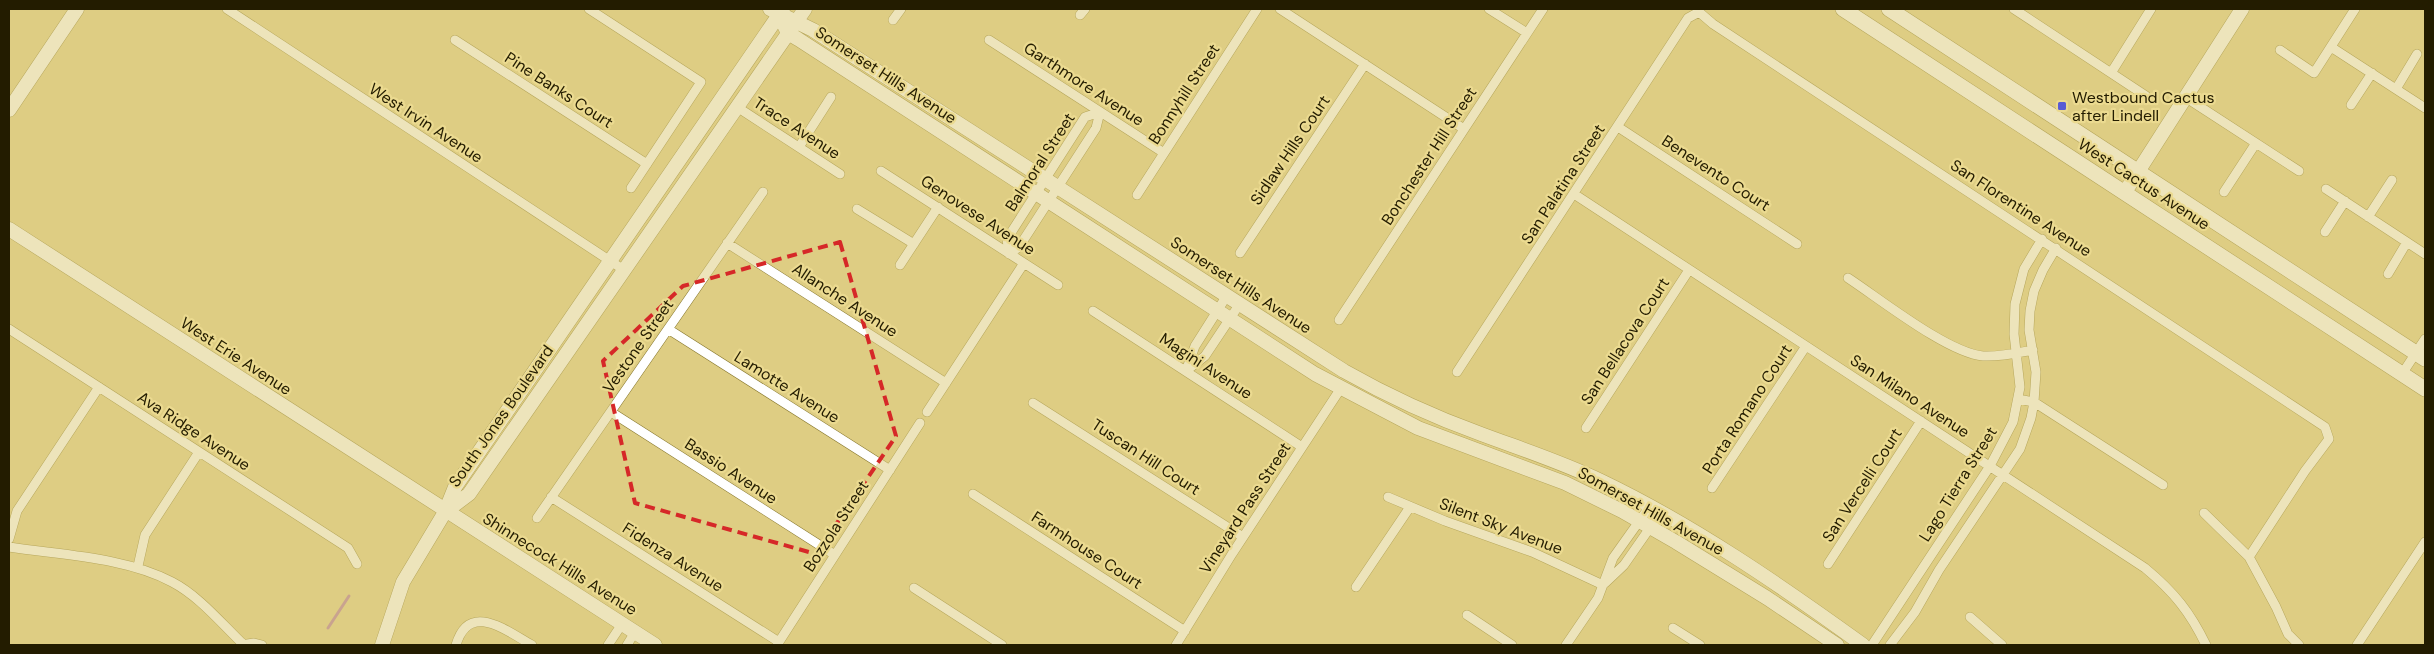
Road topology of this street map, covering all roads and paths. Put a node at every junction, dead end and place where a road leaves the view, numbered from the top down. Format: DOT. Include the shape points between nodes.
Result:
graph roads {
  1 [pos="77,9"];
  2 [pos="226,9"];
  3 [pos="588,9"];
  4 [pos="900,9"];
  5 [pos="1257,9"];
  6 [pos="1280,9"];
  7 [pos="1489,9"];
  8 [pos="1543,9"];
  9 [pos="1843,9"];
  10 [pos="1889,9"];
  11 [pos="2014,9"];
  12 [pos="2151,9"];
  13 [pos="2242,9"];
  14 [pos="2355,9"];
  15 [pos="778,11"];
  16 [pos="1695,13"];
  17 [pos="801,15"];
  18 [pos="893,20"];
  19 [pos="788,33"];
  20 [pos="1527,33"];
  21 [pos="456,40"];
  22 [pos="988,40"];
  23 [pos="2331,47"];
  24 [pos="2280,50"];
  25 [pos="2417,54"];
  26 [pos="1365,64"];
  27 [pos="2111,73"];
  28 [pos="2372,73"];
  29 [pos="2396,89"];
  30 [pos="2146,96"];
  31 [pos="831,97"];
  32 [pos="2185,97"];
  33 [pos="2351,105"];
  34 [pos="737,107"];
  35 [pos="2425,108"];
  36 [pos="9,110"];
  37 [pos="1100,112"];
  38 [pos="1618,127"];
  39 [pos="1464,129"];
  40 [pos="2256,143"];
  41 [pos="799,147"];
  42 [pos="1164,154"];
  43 [pos="647,164"];
  44 [pos="881,171"];
  45 [pos="2299,171"];
  46 [pos="2138,172"];
  47 [pos="840,174"];
  48 [pos="1045,180"];
  49 [pos="2392,180"];
  50 [pos="630,188"];
  51 [pos="1057,188"];
  52 [pos="2326,188"];
  53 [pos="763,192"];
  54 [pos="2125,192"];
  55 [pos="2224,192"];
  56 [pos="1036,194"];
  57 [pos="1574,194"];
  58 [pos="1137,195"];
  59 [pos="1048,201"];
  60 [pos="2345,201"];
  61 [pos="938,207"];
  62 [pos="857,209"];
  63 [pos="2368,216"];
  64 [pos="9,229"];
  65 [pos="2325,232"];
  66 [pos="2042,239"];
  67 [pos="2408,242"];
  68 [pos="728,243"];
  69 [pos="914,244"];
  70 [pos="1797,244"];
  71 [pos="2056,248"];
  72 [pos="1240,253"];
  73 [pos="1009,254"];
  74 [pos="2425,254"];
  75 [pos="610,261"];
  76 [pos="1024,263"];
  77 [pos="900,265"];
  78 [pos="624,270"];
  79 [pos="1689,270"];
  80 [pos="2388,274"];
  81 [pos="1848,278"];
  82 [pos="1058,285"];
  83 [pos="1226,297"];
  84 [pos="1239,305"];
  85 [pos="1093,311"];
  86 [pos="1217,311"];
  87 [pos="1229,319"];
  88 [pos="1339,320"];
  89 [pos="9,329"];
  90 [pos="668,330"];
  91 [pos="2425,339"];
  92 [pos="1806,346"];
  93 [pos="2033,350"];
  94 [pos="2018,353"];
  95 [pos="2421,356"];
  96 [pos="1186,371"];
  97 [pos="1457,372"];
  98 [pos="2402,374"];
  99 [pos="946,382"];
  100 [pos="99,387"];
  101 [pos="1341,388"];
  102 [pos="2425,389"];
  103 [pos="2018,400"];
  104 [pos="2034,402"];
  105 [pos="1033,403"];
  106 [pos="611,412"];
  107 [pos="927,412"];
  108 [pos="1922,421"];
  109 [pos="920,423"];
  110 [pos="1586,428"];
  111 [pos="1302,447"];
  112 [pos="199,452"];
  113 [pos="1990,466"];
  114 [pos="890,470"];
  115 [pos="2003,474"];
  116 [pos="2163,485"];
  117 [pos="1712,488"];
  118 [pos="974,494"];
  119 [pos="1388,497"];
  120 [pos="552,498"];
  121 [pos="1410,507"];
  122 [pos="1655,509"];
  123 [pos="445,512"];
  124 [pos="2204,512"];
  125 [pos="538,518"];
  126 [pos="1645,524"];
  127 [pos="1243,537"];
  128 [pos="9,539"];
  129 [pos="2425,542"];
  130 [pos="9,547"];
  131 [pos="835,555"];
  132 [pos="2248,557"];
  133 [pos="356,564"];
  134 [pos="1828,564"];
  135 [pos="138,566"];
  136 [pos="1603,585"];
  137 [pos="1356,587"];
  138 [pos="914,588"];
  139 [pos="1467,615"];
  140 [pos="1970,617"];
  141 [pos="622,624"];
  142 [pos="1673,628"];
  143 [pos="1185,631"];
  144 [pos="636,632"];
  145 [pos="778,644"];
  146 [pos="242,645"];
  147 [pos="262,645"];
  148 [pos="382,645"];
  149 [pos="456,645"];
  150 [pos="532,645"];
  151 [pos="608,645"];
  152 [pos="627,645"];
  153 [pos="655,645"];
  154 [pos="1002,645"];
  155 [pos="1176,645"];
  156 [pos="1512,645"];
  157 [pos="1566,645"];
  158 [pos="1700,645"];
  159 [pos="1836,645"];
  160 [pos="1863,645"];
  161 [pos="1872,645"];
  162 [pos="1890,645"];
  163 [pos="2002,645"];
  164 [pos="2206,645"];
  165 [pos="2299,645"];
  166 [pos="2357,645"];
  1 -- 36 [label="street"];
  2 -- 75 [label="street, West Irvin Avenue"];
  3 -- 43 [label="street" via="701,82"];
  4 -- 18 [label="street"];
  5 -- 42 [label="street, Bonnyhill Street"];
  6 -- 26 [label="street"];
  7 -- 20 [label="street"];
  8 -- 20 [label="street, Bonchester Hill Street"];
  9 -- 54 [label="main road, West Cactus Avenue"];
  10 -- 46 [label="main road, West Cactus Avenue"];
  11 -- 27 [label="street"];
  12 -- 27 [label="street"];
  13 -- 32 [label="street"];
  14 -- 23 [label="street"];
  15 -- 17 [label="street, Somerset Hills Avenue"];
  15 -- 19 [label="street, Somerset Hills Avenue"];
  15 -- 75 [label="street, South Jones Boulevard"];
  16 -- 38 [label="street, San Palatina Street" via="1688,18"];
  16 -- 66 [label="street, San Florentine Avenue" via="1704,15"];
  17 -- 19 [label="street, South Jones Boulevard"];
  17 -- 48 [label="street, Somerset Hills Avenue"];
  19 -- 34 [label="street, South Jones Boulevard"];
  19 -- 56 [label="street, Somerset Hills Avenue"];
  20 -- 39 [label="street, Bonchester Hill Street"];
  21 -- 43 [label="street, Pine Banks Court"];
  22 -- 37 [label="street, Garthmore Avenue"];
  23 -- 24 [label="street" via="2314,73"];
  23 -- 28 [label="street"];
  25 -- 29 [label="street"];
  26 -- 39 [label="street"];
  26 -- 72 [label="street, Sidlaw Hills Court"];
  27 -- 30 [label="street"];
  28 -- 29 [label="street"];
  28 -- 33 [label="street"];
  29 -- 35 [label="street"];
  31 -- 41 [label="street"];
  32 -- 40 [label="street"];
  32 -- 46 [label="street"];
  34 -- 41 [label="street, Trace Avenue"];
  34 -- 78 [label="street, South Jones Boulevard"];
  37 -- 42 [label="street, Garthmore Avenue"];
  37 -- 48 [label="street, Balmoral Street" via="1085,117"];
  37 -- 51 [label="street, Balmoral Street" via="1096,128"];
  38 -- 57 [label="street, San Palatina Street"];
  38 -- 70 [label="street, Benevento Court"];
  39 -- 88 [label="street, Bonchester Hill Street"];
  40 -- 45 [label="street"];
  40 -- 55 [label="street"];
  41 -- 47 [label="street, Trace Avenue"];
  42 -- 58 [label="street, Bonnyhill Street"];
  43 -- 50 [label="street"];
  44 -- 61 [label="street, Genovese Avenue"];
  46 -- 54 [label="street"];
  46 -- 95 [label="main road, West Cactus Avenue"];
  48 -- 51 [label="street, Somerset Hills Avenue"];
  48 -- 56 [label="street, Balmoral Street"];
  49 -- 63 [label="street"];
  51 -- 59 [label="street, Balmoral Street"];
  51 -- 83 [label="street, Somerset Hills Avenue"];
  52 -- 60 [label="street"];
  53 -- 68 [label="street, Vestone Street"];
  54 -- 98 [label="main road, West Cactus Avenue"];
  56 -- 59 [label="street, Somerset Hills Avenue"];
  56 -- 73 [label="street, Balmoral Street" via="1007,239"];
  57 -- 79 [label="street, San Milano Avenue"];
  57 -- 97 [label="street, San Palatina Street"];
  59 -- 73 [label="street, Balmoral Street" via="1019,247"];
  59 -- 86 [label="street, Somerset Hills Avenue"];
  60 -- 63 [label="street"];
  60 -- 65 [label="street"];
  61 -- 69 [label="street"];
  61 -- 73 [label="street, Genovese Avenue"];
  62 -- 69 [label="street"];
  63 -- 67 [label="street"];
  64 -- 123 [label="street, West Erie Avenue"];
  66 -- 71 [label="street, San Florentine Avenue"];
  66 -- 94 [label="street, Lago Tierra Street" via="2024,268 2018,286 2014,320"];
  67 -- 74 [label="street"];
  67 -- 80 [label="street"];
  68 -- 90 [label="street, Vestone Street"];
  68 -- 99 [label="street, Allanche Avenue"];
  69 -- 77 [label="street"];
  71 -- 93 [label="street, Lago Tierra Street" via="2034,291 2029,330"];
  71 -- 132 [label="street, San Florentine Avenue" via="2318,421 2329,433 2329,439"];
  73 -- 76 [label="street, Genovese Avenue"];
  75 -- 78 [label="street, West Irvin Avenue"];
  75 -- 123 [label="street, South Jones Boulevard" via="455,487"];
  76 -- 82 [label="street, Genovese Avenue"];
  76 -- 99 [label="street"];
  78 -- 123 [label="street, South Jones Boulevard" via="469,494"];
  79 -- 92 [label="street, San Milano Avenue"];
  79 -- 110 [label="street, San Bellacova Court"];
  81 -- 94 [label="street" via="1956,348 1982,356"];
  83 -- 84 [label="street, Somerset Hills Avenue"];
  83 -- 86 [label="street"];
  84 -- 87 [label="street"];
  84 -- 122 [label="street, Somerset Hills Avenue" via="1377,390 1428,414 1559,462"];
  85 -- 96 [label="street, Magini Avenue"];
  86 -- 87 [label="street, Somerset Hills Avenue"];
  86 -- 96 [label="street" via="1194,346"];
  87 -- 96 [label="street" via="1205,356"];
  87 -- 101 [label="street, Somerset Hills Avenue"];
  89 -- 100 [label="street, Ava Ridge Avenue"];
  90 -- 106 [label="street, Vestone Street"];
  90 -- 114 [label="street, Lamotte Avenue"];
  91 -- 95 [label="street"];
  92 -- 108 [label="street, San Milano Avenue"];
  92 -- 117 [label="street, Porta Romano Court"];
  93 -- 94 [label="street"];
  93 -- 104 [label="street, Lago Tierra Street" via="2036,372"];
  94 -- 103 [label="street, Lago Tierra Street"];
  95 -- 98 [label="street"];
  96 -- 111 [label="street, Magini Avenue"];
  98 -- 102 [label="main road, West Cactus Avenue"];
  99 -- 107 [label="street"];
  100 -- 112 [label="street, Ava Ridge Avenue"];
  100 -- 128 [label="street" via="17,511"];
  101 -- 111 [label="street, Vineyard Pass Street"];
  101 -- 126 [label="street, Somerset Hills Avenue" via="1418,428 1565,483"];
  103 -- 104 [label="street"];
  103 -- 113 [label="street, Lago Tierra Street" via="2014,422"];
  104 -- 115 [label="street, Lago Tierra Street" via="2020,449"];
  104 -- 116 [label="street"];
  105 -- 127 [label="street, Tuscan Hill Court"];
  106 -- 120 [label="street, Vestone Street"];
  106 -- 131 [label="street, Bassio Avenue"];
  108 -- 113 [label="street, San Milano Avenue"];
  108 -- 134 [label="street, San Vercelli Court"];
  109 -- 114 [label="street, Bozzola Street"];
  111 -- 127 [label="street, Vineyard Pass Street"];
  112 -- 133 [label="street, Ava Ridge Avenue" via="348,548"];
  112 -- 135 [label="street" via="145,535"];
  113 -- 115 [label="street, San Milano Avenue"];
  113 -- 161 [label="street, Lago Tierra Street"];
  114 -- 131 [label="street, Bozzola Street"];
  115 -- 162 [label="street, Lago Tierra Street" via="1915,612"];
  115 -- 164 [label="street, San Milano Avenue" via="2159,579 2181,601"];
  118 -- 143 [label="street, Farmhouse Court"];
  119 -- 121 [label="street, Silent Sky Avenue"];
  120 -- 125 [label="street, Vestone Street"];
  120 -- 145 [label="street, Fidenza Avenue"];
  121 -- 136 [label="street, Silent Sky Avenue" via="1532,552"];
  121 -- 137 [label="street"];
  122 -- 126 [label="street"];
  122 -- 160 [label="street, Somerset Hills Avenue" via="1759,573"];
  123 -- 141 [label="street, Shinnecock Hills Avenue"];
  123 -- 148 [label="street" via="403,582"];
  124 -- 132 [label="street"];
  126 -- 136 [label="street" via="1613,558"];
  126 -- 159 [label="street, Somerset Hills Avenue" via="1767,598"];
  127 -- 143 [label="street, Vineyard Pass Street"];
  129 -- 166 [label="street"];
  130 -- 135 [label="street"];
  131 -- 145 [label="street, Bozzola Street"];
  132 -- 165 [label="street" via="2288,634"];
  135 -- 146 [label="street" via="173,582 208,610"];
  136 -- 157 [label="street" via="1598,598"];
  138 -- 154 [label="street"];
  139 -- 156 [label="street"];
  140 -- 163 [label="street"];
  141 -- 144 [label="street, Shinnecock Hills Avenue"];
  141 -- 151 [label="street"];
  142 -- 158 [label="street"];
  143 -- 155 [label="street, Vineyard Pass Street"];
  144 -- 152 [label="street"];
  144 -- 153 [label="street, Shinnecock Hills Avenue"];
  146 -- 147 [label="street"];
  149 -- 150 [label="street" via="464,627 475,622 488,623"];
}
